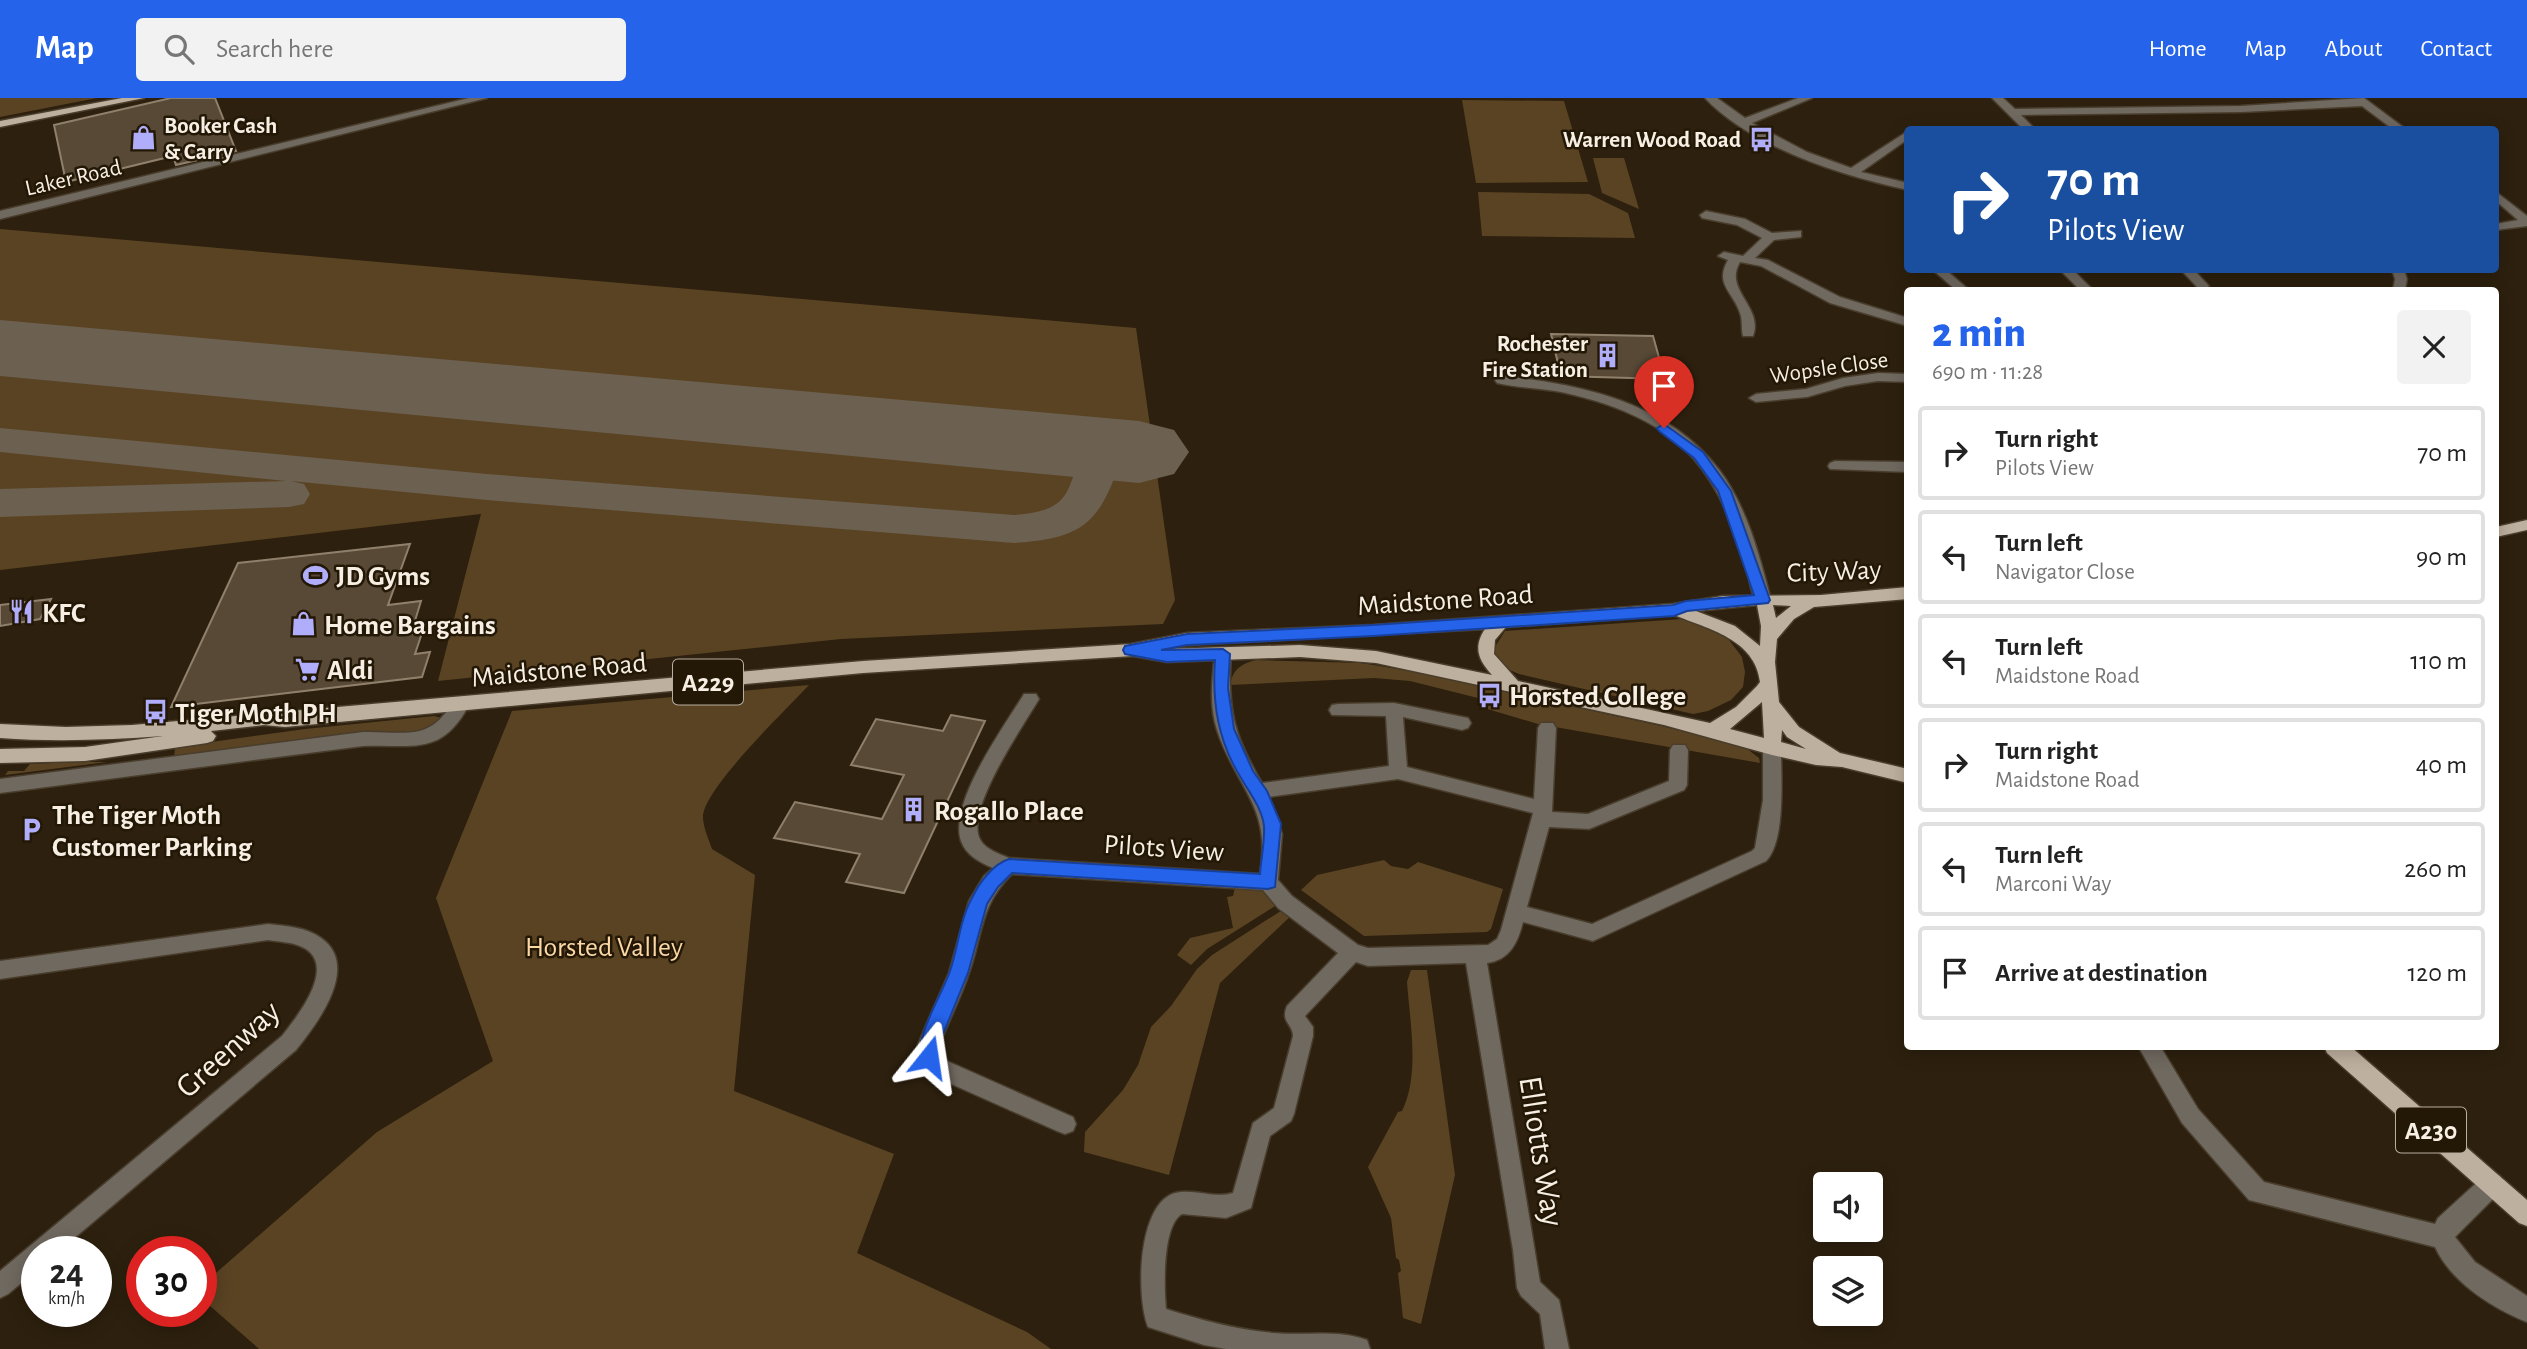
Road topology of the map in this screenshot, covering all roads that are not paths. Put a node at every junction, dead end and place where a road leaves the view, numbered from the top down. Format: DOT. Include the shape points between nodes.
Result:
graph roads {
  1 [pos="139,98"];
  2 [pos="482,98"];
  3 [pos="1710,98"];
  4 [pos="1807,98"];
  5 [pos="1997,98"];
  6 [pos="2361,100"];
  7 [pos="2012,112"];
  8 [pos="1743,123"];
  9 [pos="0,124"];
  10 [pos="2027,126"];
  11 [pos="2397,126"];
  12 [pos="1904,137"];
  13 [pos="1853,172"];
  14 [pos="1904,186"];
  15 [pos="2499,198"];
  16 [pos="0,215"];
  17 [pos="1706,215"];
  18 [pos="2527,222"];
  19 [pos="2499,227"];
  20 [pos="1797,234"];
  21 [pos="1770,237"];
  22 [pos="1735,258"];
  23 [pos="1942,273"];
  24 [pos="2069,273"];
  25 [pos="2190,273"];
  26 [pos="2203,286"];
  27 [pos="1959,287"];
  28 [pos="2084,287"];
  29 [pos="1904,321"];
  30 [pos="1748,333"];
  31 [pos="1904,378"];
  32 [pos="1502,380"];
  33 [pos="1756,398"];
  34 [pos="1835,466"];
  35 [pos="1904,467"];
  36 [pos="2527,525"];
  37 [pos="2499,531"];
  38 [pos="1904,593"];
  39 [pos="1763,600"];
  40 [pos="1811,601"];
  41 [pos="1674,610"];
  42 [pos="1503,622"];
  43 [pos="1770,636"];
  44 [pos="1131,650"];
  45 [pos="1223,654"];
  46 [pos="1768,675"];
  47 [pos="1514,685"];
  48 [pos="1030,699"];
  49 [pos="1770,703"];
  50 [pos="460,705"];
  51 [pos="1394,709"];
  52 [pos="1338,710"];
  53 [pos="285,720"];
  54 [pos="1462,723"];
  55 [pos="1547,728"];
  56 [pos="0,731"];
  57 [pos="1709,731"];
  58 [pos="1772,748"];
  59 [pos="1679,750"];
  60 [pos="0,756"];
  61 [pos="1842,760"];
  62 [pos="1398,772"];
  63 [pos="1904,775"];
  64 [pos="0,786"];
  65 [pos="1259,791"];
  66 [pos="1542,813"];
  67 [pos="1009,866"];
  68 [pos="1268,882"];
  69 [pos="1517,912"];
  70 [pos="1352,953"];
  71 [pos="1475,954"];
  72 [pos="0,970"];
  73 [pos="2150,1050"];
  74 [pos="2339,1050"];
  75 [pos="1065,1124"];
  76 [pos="2493,1184"];
  77 [pos="2527,1215"];
  78 [pos="59,1236"];
  79 [pos="2443,1237"];
  80 [pos="21,1268"];
  81 [pos="0,1286"];
  82 [pos="2527,1310"];
  83 [pos="1357,1349"];
  84 [pos="1557,1349"];
  1 -- 9 [label="main road"];
  2 -- 16 [label="street, Laker Road"];
  3 -- 8 [label="street"];
  4 -- 8 [label="street"];
  5 -- 7 [label="street"];
  6 -- 7 [label="street" via="2241,109"];
  6 -- 11 [label="street"];
  7 -- 10 [label="street"];
  8 -- 13 [label="street" via="1801,154"];
  12 -- 13 [label="street"];
  13 -- 14 [label="street"];
  15 -- 18 [label="street"];
  17 -- 21 [label="street" via="1741,222"];
  18 -- 19 [label="street"];
  20 -- 21 [label="street"];
  21 -- 22 [label="street"];
  22 -- 29 [label="street" via="1777,268 1835,300"];
  22 -- 30 [label="street" via="1727,279 1748,316"];
  23 -- 27 [label="street"];
  24 -- 28 [label="street"];
  25 -- 26 [label="street"];
  31 -- 33 [label="street, Wopsle Close" via="1878,377 1807,393"];
  32 -- 39 [label="street" via="1556,386 1613,402 1680,439 1724,491"];
  34 -- 35 [label="street"];
  36 -- 37 [label="main road"];
  38 -- 40 [label="main road, City Way / A229"];
  39 -- 40 [label="main road, City Way / A229"];
  39 -- 41 [label="main road, Maidstone Road / A229"];
  39 -- 43 [label="main road"];
  40 -- 43 [label="main road" via="1788,615"];
  41 -- 42 [label="main road, Maidstone Road / A229"];
  41 -- 46 [label="main road" via="1735,631 1753,647"];
  42 -- 44 [label="main road, Maidstone Road / A229" via="1187,639"];
  42 -- 47 [label="main road" via="1492,630 1485,653 1489,663"];
  43 -- 46 [label="main road"];
  44 -- 45 [label="main road, Maidstone Road / A229" via="1167,656"];
  44 -- 50 [label="main road, Maidstone Road / A229" via="863,667"];
  45 -- 47 [label="main road, Maidstone Road / A229" via="1360,654"];
  45 -- 65 [label="street" via="1220,688 1226,729"];
  46 -- 49 [label="main road"];
  46 -- 57 [label="main road" via="1746,708"];
  47 -- 57 [label="main road, Maidstone Road / A229"];
  48 -- 67 [label="street, Pilots View" via="974,797 967,819 970,841 986,857"];
  49 -- 58 [label="main road"];
  49 -- 61 [label="main road" via="1794,732"];
  50 -- 53 [label="main road, Maidstone Road / A229"];
  50 -- 64 [label="street" via="442,729 412,741 363,739"];
  51 -- 52 [label="street"];
  51 -- 54 [label="street"];
  51 -- 62 [label="street"];
  53 -- 56 [label="main road, Maidstone Road / A229" via="264,718 110,733"];
  53 -- 60 [label="main road, Maidstone Road / A229" via="260,729 98,753"];
  55 -- 66 [label="street"];
  57 -- 58 [label="main road, Maidstone Road / A229"];
  58 -- 61 [label="main road, Maidstone Road"];
  58 -- 69 [label="street" via="1772,800 1761,855 1592,933"];
  59 -- 66 [label="street" via="1678,785 1589,822"];
  61 -- 63 [label="main road"];
  62 -- 65 [label="street"];
  62 -- 66 [label="street"];
  65 -- 68 [label="street" via="1272,824"];
  66 -- 69 [label="street"];
  67 -- 68 [label="street, Pilots View"];
  67 -- 75 [label="street" via="979,901 959,973 929,1044 929,1057 939,1068"];
  68 -- 70 [label="street" via="1285,902"];
  69 -- 71 [label="street" via="1501,949"];
  70 -- 71 [label="street" via="1368,957"];
  70 -- 83 [label="street" via="1294,1013 1303,1036 1283,1114 1261,1130 1242,1200 1226,1206 1178,1204 1165,1212 1157,1233 1153,1307 1162,1321 1204,1333 1278,1346"];
  71 -- 84 [label="street, Elliotts Way" via="1528,1285 1551,1308"];
  72 -- 78 [label="street, Greenway" via="268,932 310,940 327,965 327,981 318,1004 289,1043"];
  73 -- 79 [label="street" via="2190,1116 2257,1192"];
  74 -- 76 [label="main road, A230"];
  76 -- 77 [label="main road, A230"];
  76 -- 79 [label="street" via="2446,1226"];
  79 -- 82 [label="street" via="2463,1267"];
  80 -- 81 [label="street"];
}
